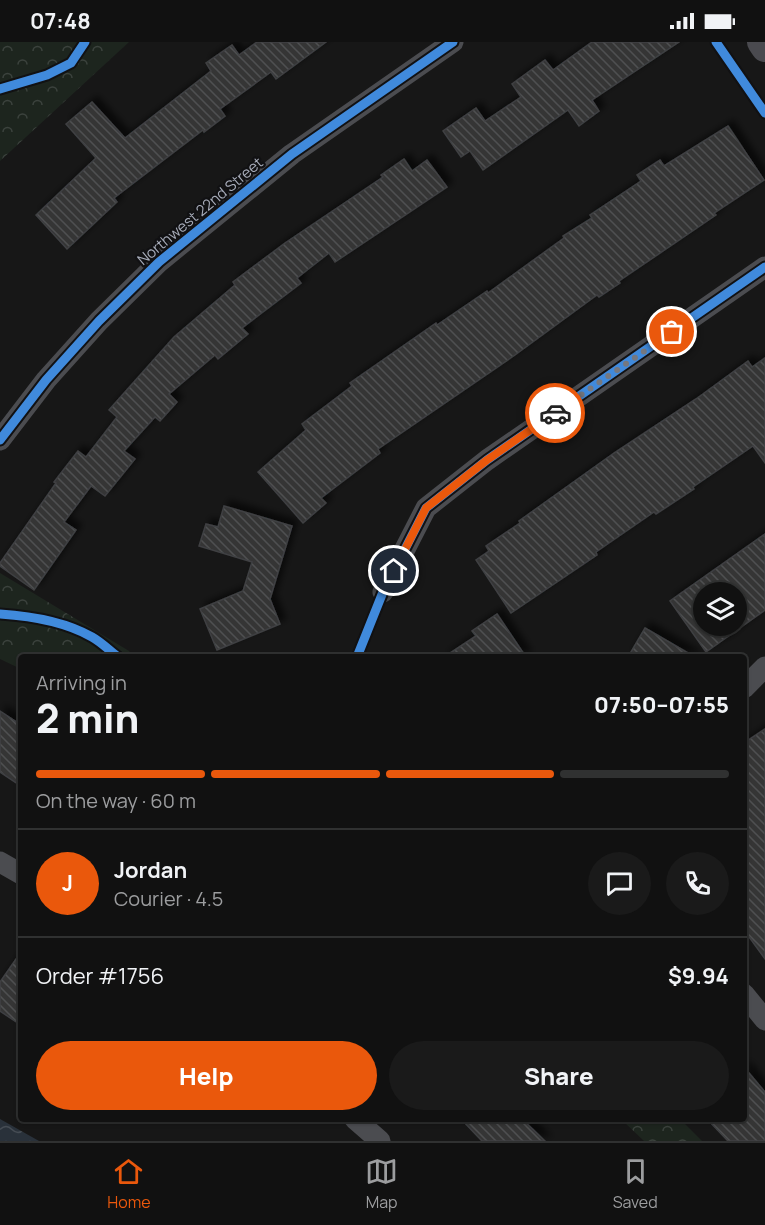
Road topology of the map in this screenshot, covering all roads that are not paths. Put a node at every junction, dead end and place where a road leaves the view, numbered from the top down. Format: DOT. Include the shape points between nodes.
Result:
graph roads {
  1 [pos="453,42"];
  2 [pos="761,42"];
  3 [pos="765,48"];
  4 [pos="765,267"];
  5 [pos="1,436"];
  6 [pos="383,592"];
  7 [pos="765,667"];
  8 [pos="747,684"];
  9 [pos="0,861"];
  10 [pos="18,872"];
  11 [pos="747,998"];
  12 [pos="765,1020"];
  13 [pos="358,1122"];
  14 [pos="380,1141"];
  1 -- 5 [label="street, Northwest 22nd Street" via="292,154 159,262 99,321"];
  2 -- 3 [label="street"];
  4 -- 6 [label="street" via="487,460 426,508"];
  7 -- 8 [label="street"];
  9 -- 10 [label="street"];
  11 -- 12 [label="street"];
  13 -- 14 [label="street"];
}
